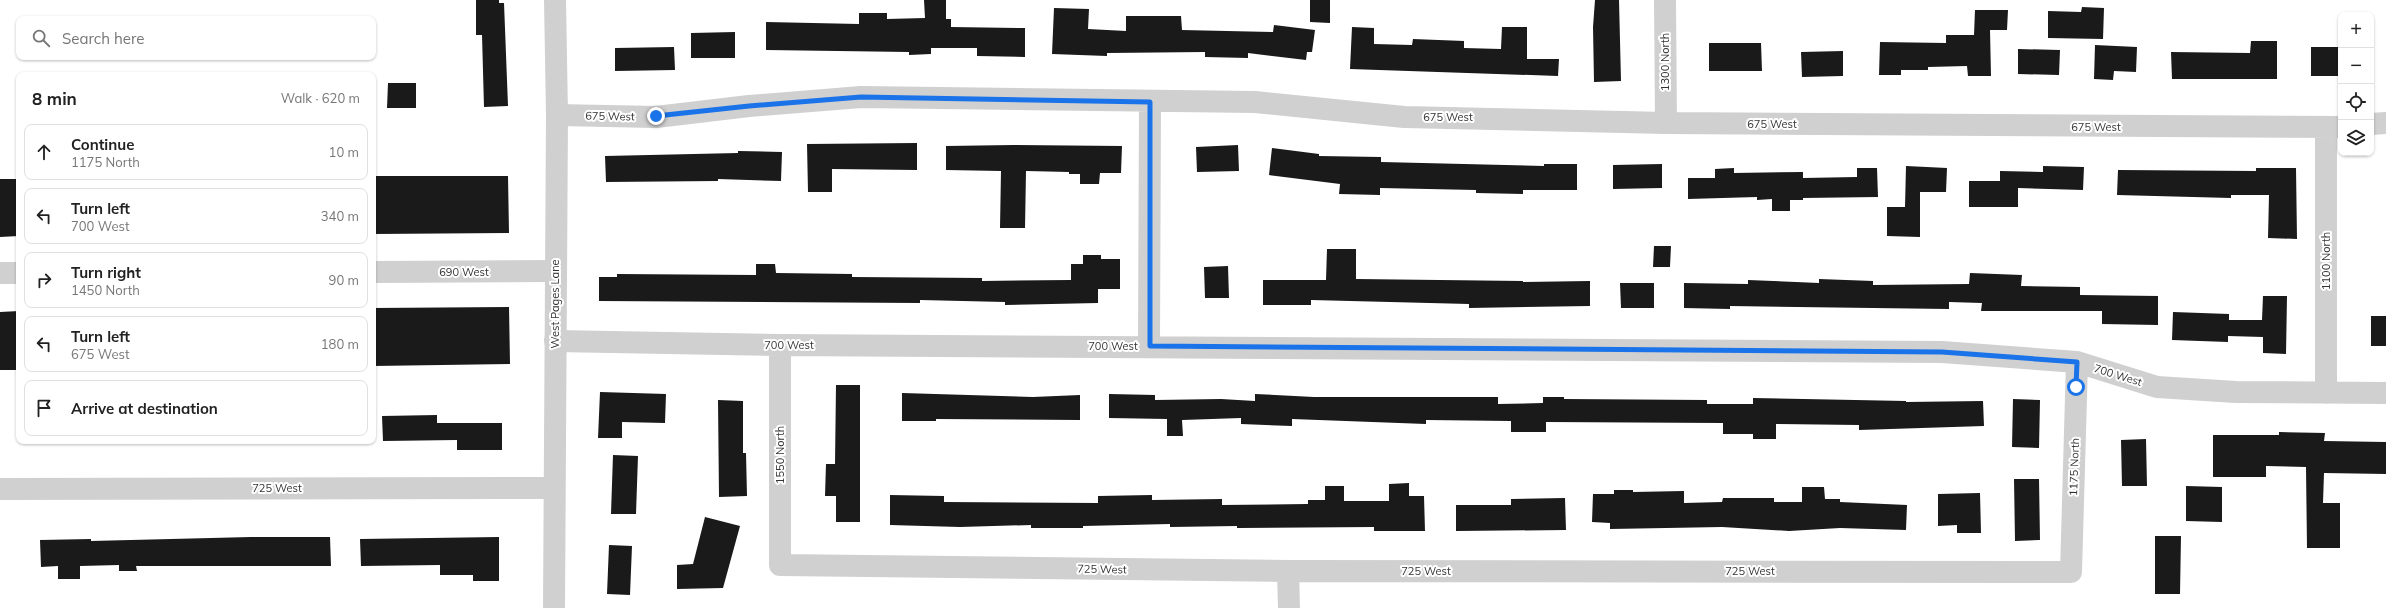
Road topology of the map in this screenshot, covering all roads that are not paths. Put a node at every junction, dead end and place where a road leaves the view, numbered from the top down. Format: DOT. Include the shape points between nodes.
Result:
graph roads {
  1 [pos="555,0"];
  2 [pos="1665,0"];
  3 [pos="1150,102"];
  4 [pos="557,115"];
  5 [pos="1666,123"];
  6 [pos="2386,123"];
  7 [pos="2374,124"];
  8 [pos="2334,128"];
  9 [pos="554,271"];
  10 [pos="376,272"];
  11 [pos="0,273"];
  12 [pos="16,273"];
  13 [pos="555,341"];
  14 [pos="780,346"];
  15 [pos="1150,346"];
  16 [pos="2077,362"];
  17 [pos="2326,393"];
  18 [pos="2386,393"];
  19 [pos="554,488"];
  20 [pos="0,489"];
  21 [pos="780,565"];
  22 [pos="1288,571"];
  23 [pos="2071,572"];
  24 [pos="554,608"];
  25 [pos="1290,608"];
  1 -- 4 [label="street, West Pages Lane"];
  2 -- 5 [label="street, 1300 North"];
  3 -- 4 [label="street, 675 West" via="861,97 656,116"];
  3 -- 5 [label="street, 675 West" via="1255,102 1404,117"];
  3 -- 15 [label="street"];
  4 -- 9 [label="street, West Pages Lane"];
  5 -- 8 [label="street, 675 West"];
  6 -- 7 [label="street"];
  8 -- 17 [label="street, 1100 North"];
  9 -- 10 [label="street, 690 West"];
  9 -- 13 [label="street, West Pages Lane"];
  11 -- 12 [label="street"];
  13 -- 14 [label="street, 700 West"];
  13 -- 19 [label="street, West Pages Lane"];
  14 -- 15 [label="street, 700 West"];
  14 -- 21 [label="street, 1550 North"];
  15 -- 16 [label="street, 700 West" via="1942,352"];
  16 -- 17 [label="street, 700 West" via="2157,387 2236,392"];
  16 -- 23 [label="street, 1175 North"];
  17 -- 18 [label="street, 700 West"];
  19 -- 20 [label="street, 725 West"];
  19 -- 24 [label="street, West Pages Lane"];
  21 -- 22 [label="street, 725 West"];
  22 -- 23 [label="street, 725 West"];
  22 -- 25 [label="street"];
}
